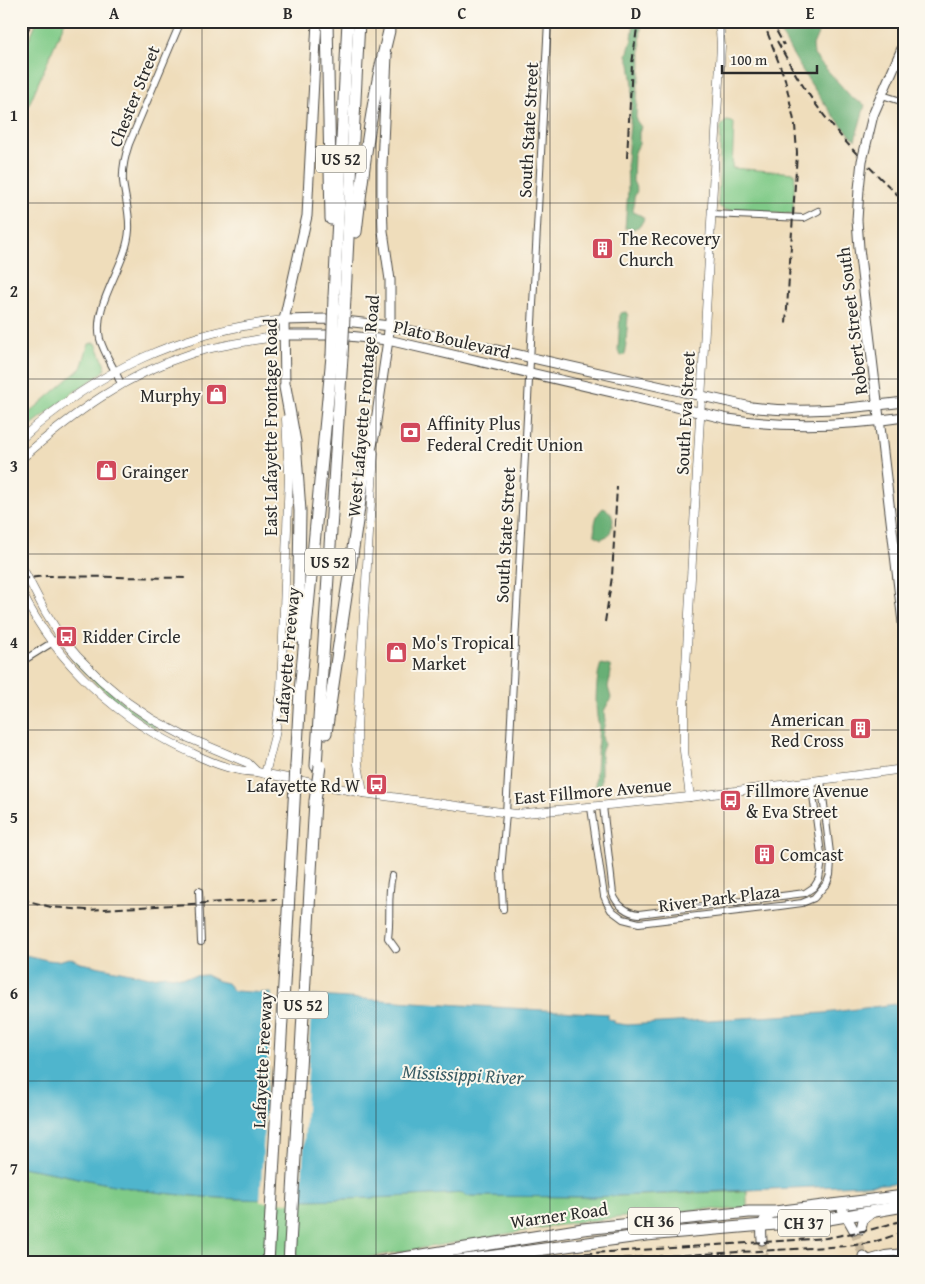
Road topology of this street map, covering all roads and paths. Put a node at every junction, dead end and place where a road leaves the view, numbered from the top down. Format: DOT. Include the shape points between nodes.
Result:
graph roads {
  1 [pos="181,21"];
  2 [pos="317,21"];
  3 [pos="327,21"];
  4 [pos="348,21"];
  5 [pos="360,21"];
  6 [pos="548,21"];
  7 [pos="716,21"];
  8 [pos="389,26"];
  9 [pos="904,44"];
  10 [pos="882,95"];
  11 [pos="904,102"];
  12 [pos="818,212"];
  13 [pos="712,214"];
  14 [pos="340,294"];
  15 [pos="284,320"];
  16 [pos="390,326"];
  17 [pos="284,335"];
  18 [pos="388,340"];
  19 [pos="337,357"];
  20 [pos="530,358"];
  21 [pos="115,370"];
  22 [pos="529,373"];
  23 [pos="121,384"];
  24 [pos="285,387"];
  25 [pos="700,396"];
  26 [pos="904,402"];
  27 [pos="878,405"];
  28 [pos="701,412"];
  29 [pos="904,417"];
  30 [pos="880,420"];
  31 [pos="375,428"];
  32 [pos="24,435"];
  33 [pos="21,459"];
  34 [pos="21,565"];
  35 [pos="21,592"];
  36 [pos="904,631"];
  37 [pos="61,637"];
  38 [pos="53,642"];
  39 [pos="21,662"];
  40 [pos="300,691"];
  41 [pos="318,766"];
  42 [pos="904,769"];
  43 [pos="261,773"];
  44 [pos="822,780"];
  45 [pos="811,781"];
  46 [pos="363,793"];
  47 [pos="690,797"];
  48 [pos="603,806"];
  49 [pos="591,808"];
  50 [pos="506,814"];
  51 [pos="392,876"];
  52 [pos="199,891"];
  53 [pos="502,908"];
  54 [pos="201,942"];
  55 [pos="396,950"];
  56 [pos="904,1196"];
  57 [pos="840,1205"];
  58 [pos="904,1206"];
  59 [pos="876,1211"];
  60 [pos="775,1212"];
  61 [pos="847,1217"];
  62 [pos="761,1226"];
  63 [pos="762,1240"];
  64 [pos="904,1252"];
  65 [pos="867,1258"];
  66 [pos="268,1263"];
  67 [pos="289,1263"];
  68 [pos="373,1263"];
  69 [pos="443,1263"];
  70 [pos="854,1263"];
  1 -- 21 [label="street, Chester Street" via="123,164 129,239 99,323 100,338"];
  2 -- 15 [label="main road, East Lafayette Frontage Road" via="307,216"];
  3 -- 14 [label="highway" via="331,216"];
  4 -- 14 [label="highway, Lafayette Freeway / US 52"];
  5 -- 14 [label="highway, Lafayette Freeway / US 52"];
  6 -- 20 [label="street, South State Street"];
  7 -- 13 [label="street, South Eva Street" via="721,45"];
  8 -- 14 [label="highway" via="368,133 354,244"];
  8 -- 16 [label="main road, West Lafayette Frontage Road" via="382,197 390,280"];
  9 -- 10 [label="main road, Robert Street South"];
  10 -- 11 [label="street"];
  10 -- 27 [label="main road, Robert Street South, bridge" via="862,161 858,248"];
  12 -- 13 [label="street" via="804,218"];
  13 -- 25 [label="street, South Eva Street"];
  14 -- 19 [label="highway, Lafayette Freeway / US 52, bridge"];
  15 -- 16 [label="main road, Plato Boulevard" via="326,319"];
  15 -- 17 [label="main road, East Lafayette Frontage Road"];
  15 -- 21 [label="street, Plato Boulevard" via="192,338"];
  16 -- 18 [label="main road, West Lafayette Frontage Road"];
  16 -- 20 [label="main road, Plato Boulevard"];
  17 -- 18 [label="main road, Plato Boulevard" via="338,334"];
  17 -- 23 [label="street, Plato Boulevard" via="192,353"];
  17 -- 24 [label="main road, East Lafayette Frontage Road"];
  18 -- 22 [label="main road, Plato Boulevard"];
  18 -- 31 [label="main road, West Lafayette Frontage Road"];
  19 -- 40 [label="highway, Lafayette Freeway / US 52"];
  19 -- 41 [label="highway, Lafayette Freeway / US 52"];
  20 -- 22 [label="street, South State Street"];
  20 -- 25 [label="main road, Plato Boulevard"];
  21 -- 23 [label="street, Chester Street"];
  21 -- 32 [label="street, Plato Boulevard" via="68,400"];
  22 -- 28 [label="main road, Plato Boulevard"];
  22 -- 50 [label="street, South State Street"];
  23 -- 33 [label="street, Plato Boulevard" via="80,410"];
  24 -- 40 [label="highway" via="295,442 300,511"];
  24 -- 43 [label="street, East Lafayette Frontage Road" via="289,475 281,692 275,735"];
  25 -- 27 [label="main road, Plato Boulevard" via="769,410 818,411"];
  25 -- 28 [label="street, South Eva Street"];
  26 -- 27 [label="main road, Plato Boulevard"];
  27 -- 30 [label="main road, Robert Street South"];
  28 -- 30 [label="main road, Plato Boulevard" via="728,419 813,426"];
  28 -- 47 [label="street, South Eva Street" via="684,702 684,751"];
  29 -- 30 [label="main road, Plato Boulevard"];
  30 -- 36 [label="main road, Robert Street South"];
  31 -- 41 [label="highway" via="363,480"];
  31 -- 46 [label="street, West Lafayette Frontage Road" via="357,726"];
  34 -- 37 [label="street, East Fillmore Avenue"];
  35 -- 38 [label="street, East Fillmore Avenue"];
  37 -- 38 [label="street"];
  37 -- 43 [label="street, East Fillmore Avenue" via="101,680 152,719 248,763"];
  38 -- 39 [label="street"];
  38 -- 43 [label="street, East Fillmore Avenue" via="100,694 151,732 228,768"];
  40 -- 66 [label="highway, Lafayette Freeway / US 52, bridge"];
  41 -- 67 [label="highway, US 52, bridge"];
  42 -- 44 [label="street, East Fillmore Avenue"];
  43 -- 46 [label="street, East Fillmore Avenue"];
  44 -- 45 [label="street, East Fillmore Avenue"];
  44 -- 49 [label="street, River Park Plaza" via="831,861 827,884 814,898 780,906 639,923 623,919 611,910 604,896"];
  45 -- 47 [label="street, East Fillmore Avenue"];
  45 -- 48 [label="street, River Park Plaza" via="821,858 821,872 814,887 805,893 639,914 618,904 613,894"];
  46 -- 50 [label="street, East Fillmore Avenue"];
  47 -- 48 [label="street, East Fillmore Avenue"];
  48 -- 49 [label="street, East Fillmore Avenue"];
  49 -- 50 [label="street, East Fillmore Avenue"];
  50 -- 53 [label="street, South State Street" via="501,870"];
  51 -- 55 [label="street" via="388,938"];
  52 -- 54 [label="street"];
  56 -- 57 [label="highway, CH 37"];
  57 -- 60 [label="highway, Warner Road / CH 37"];
  57 -- 61 [label="main road"];
  58 -- 59 [label="highway, CH 37"];
  59 -- 61 [label="highway, CH 37"];
  59 -- 61 [label="main road" via="866,1217 857,1229"];
  60 -- 62 [label="main road" via="767,1216"];
  60 -- 68 [label="highway, Warner Road / CH 36" via="583,1229"];
  61 -- 62 [label="highway, Warner Road / CH 37"];
  62 -- 63 [label="main road"];
  62 -- 69 [label="highway, Warner Road / CH 36" via="646,1234"];
  64 -- 65 [label="street"];
  65 -- 70 [label="street"];
}
